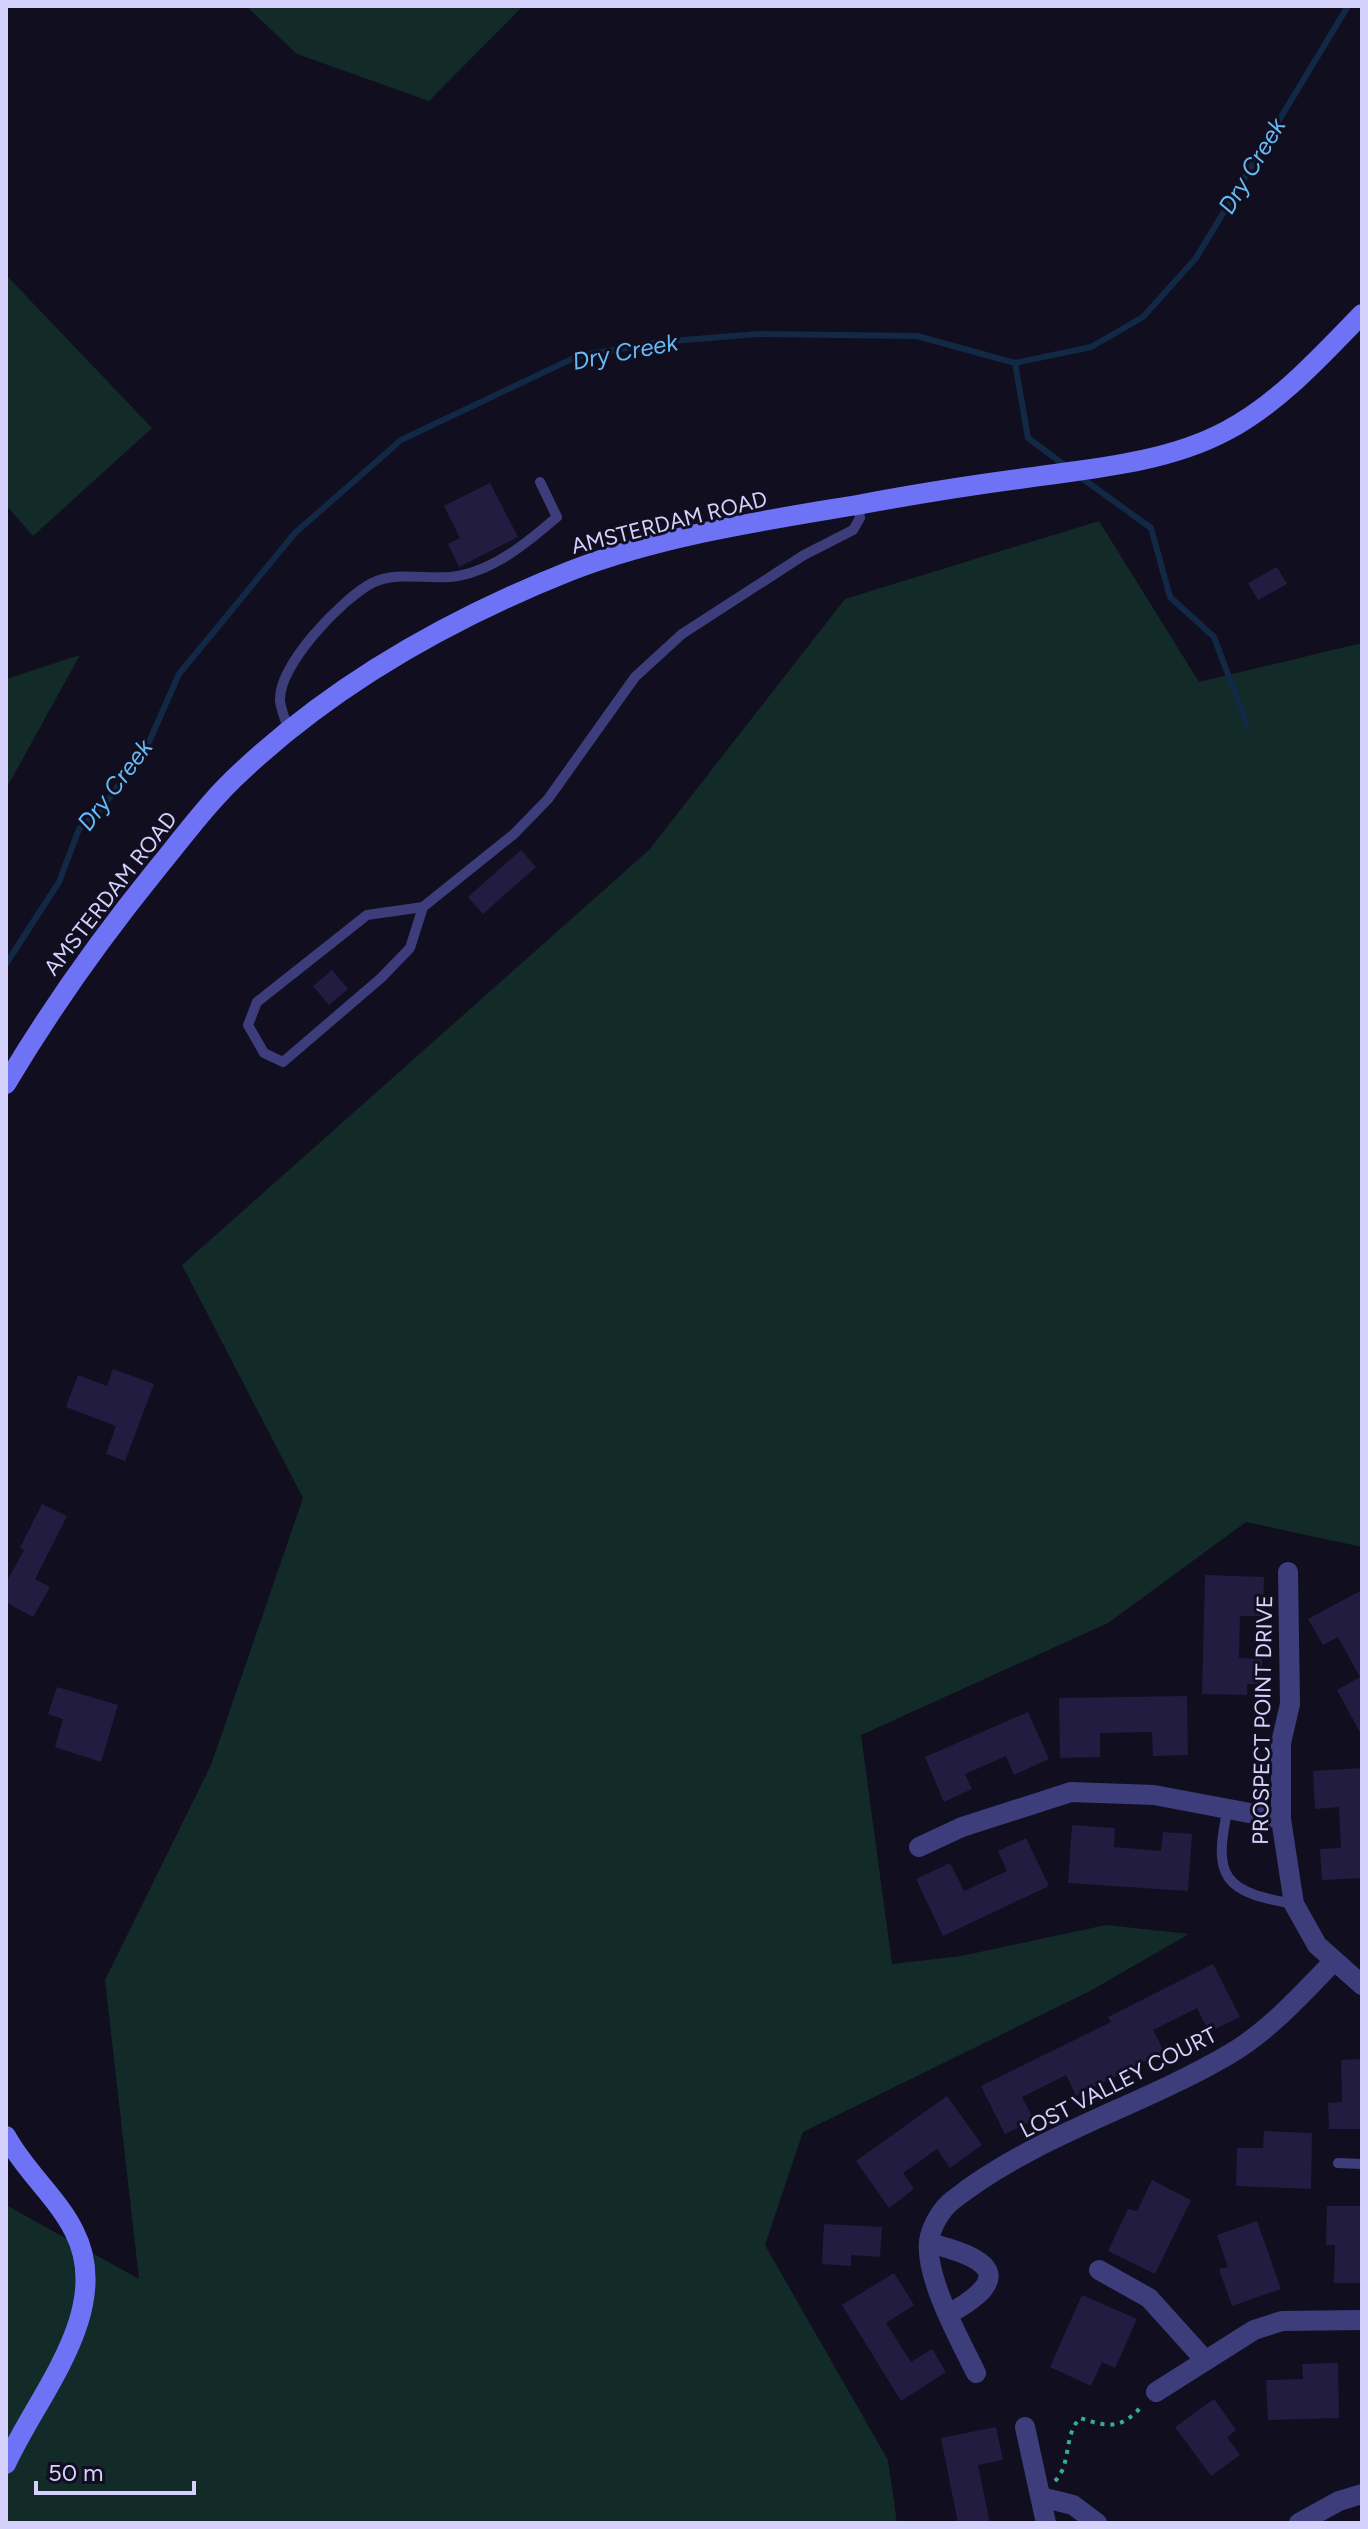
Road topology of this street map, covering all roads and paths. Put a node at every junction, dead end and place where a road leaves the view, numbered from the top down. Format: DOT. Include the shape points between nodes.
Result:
graph roads {
  1 [pos="1362,314"];
  2 [pos="540,482"];
  3 [pos="858,504"];
  4 [pos="289,730"];
  5 [pos="423,907"];
  6 [pos="6,1084"];
  7 [pos="1288,1572"];
  8 [pos="1228,1808"];
  9 [pos="1281,1819"];
  10 [pos="919,1847"];
  11 [pos="1294,1904"];
  12 [pos="1333,1962"];
  13 [pos="1362,1985"];
  14 [pos="6,2136"];
  15 [pos="1338,2163"];
  16 [pos="1362,2164"];
  17 [pos="929,2243"];
  18 [pos="1099,2270"];
  19 [pos="950,2313"];
  20 [pos="1362,2320"];
  21 [pos="1362,2332"];
  22 [pos="1204,2359"];
  23 [pos="976,2373"];
  24 [pos="1156,2392"];
  25 [pos="1025,2427"];
  26 [pos="6,2464"];
  27 [pos="1362,2494"];
  28 [pos="1041,2497"];
  29 [pos="1046,2523"];
  30 [pos="1097,2523"];
  31 [pos="1299,2523"];
  1 -- 3 [label="main road, AMSTERDAM ROAD" via="1294,383 1223,433 1092,468"];
  2 -- 4 [label="lane" via="557,517 524,545 459,576 389,577 371,584 331,619 287,673 280,701"];
  3 -- 4 [label="main road, AMSTERDAM ROAD" via="696,535 569,572 462,621 385,664"];
  3 -- 5 [label="lane" via="860,518 853,530 804,555 682,634 635,677 548,799 514,834"];
  4 -- 6 [label="main road, AMSTERDAM ROAD" via="205,810 109,928 46,1016"];
  5 -- 5 [label="lane" via="367,915 257,1002 248,1025 264,1053 283,1062 381,978 410,948"];
  7 -- 9 [label="street, PROSPECT POINT DRIVE" via="1290,1704 1281,1743"];
  8 -- 9 [label="street"];
  8 -- 10 [label="street" via="1154,1795 1071,1792 962,1827"];
  8 -- 11 [label="lane" via="1220,1845 1221,1864 1230,1878 1256,1897"];
  9 -- 11 [label="street, PROSPECT POINT DRIVE"];
  11 -- 12 [label="street, PROSPECT POINT DRIVE" via="1304,1927"];
  12 -- 13 [label="street, PROSPECT POINT DRIVE"];
  12 -- 17 [label="street, LOST VALLEY COURT" via="1299,1998 1229,2055 1015,2161 951,2201 936,2221"];
  14 -- 26 [label="main road" via="74,2231 87,2289 74,2338"];
  15 -- 16 [label="lane"];
  17 -- 19 [label="street" via="935,2278"];
  17 -- 19 [label="street" via="971,2253 986,2273 987,2286 980,2296"];
  18 -- 22 [label="street" via="1149,2298"];
  19 -- 23 [label="street"];
  20 -- 21 [label="street"];
  20 -- 22 [label="street" via="1282,2321 1254,2330"];
  22 -- 24 [label="street"];
  24 -- 28 [label="path" via="1128,2421 1105,2426 1080,2418 1070,2429 1063,2474"];
  25 -- 28 [label="street"];
  27 -- 31 [label="street"];
  28 -- 29 [label="street"];
  28 -- 30 [label="street" via="1073,2505"];
}
